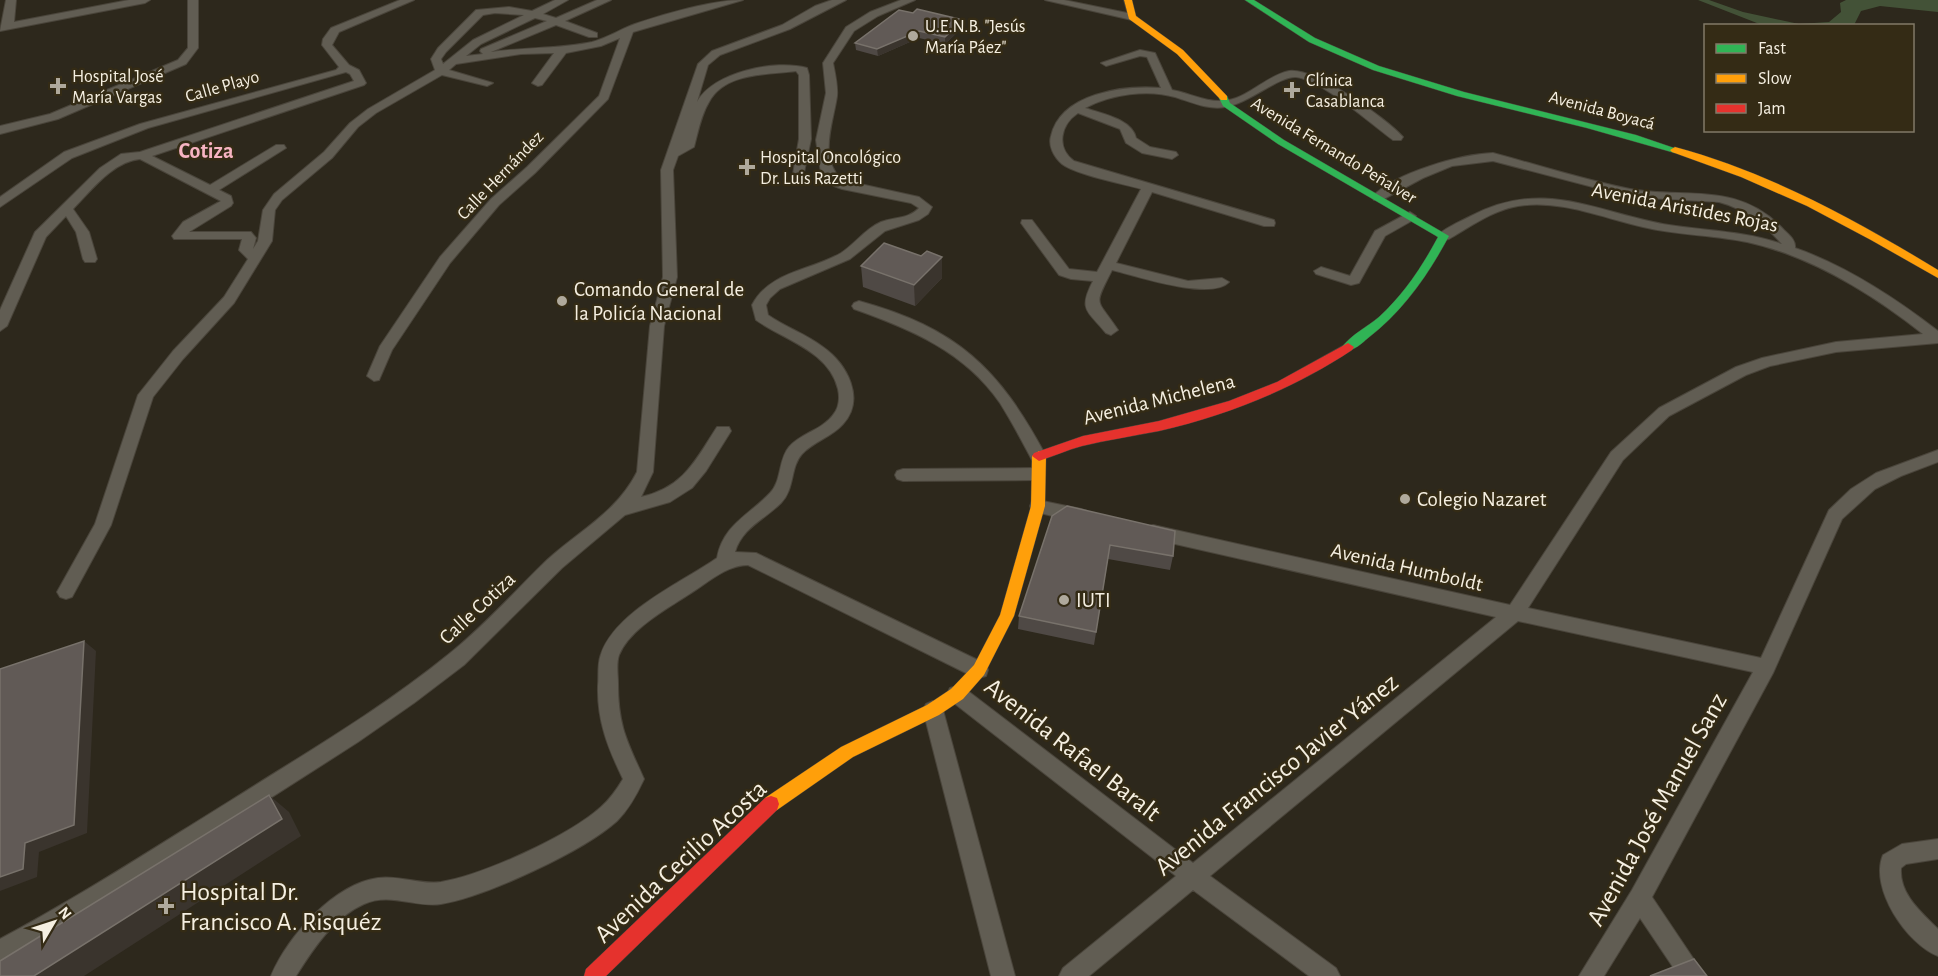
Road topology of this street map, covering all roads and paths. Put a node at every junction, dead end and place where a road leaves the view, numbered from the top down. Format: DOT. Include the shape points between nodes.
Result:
graph roads {
  1 [pos="11,0"];
  2 [pos="145,0"];
  3 [pos="193,0"];
  4 [pos="409,0"];
  5 [pos="563,0"];
  6 [pos="606,0"];
  7 [pos="738,0"];
  8 [pos="841,0"];
  9 [pos="910,0"];
  10 [pos="1050,0"];
  11 [pos="1128,0"];
  12 [pos="1249,0"];
  13 [pos="1271,0"];
  14 [pos="533,12"];
  15 [pos="1132,17"];
  16 [pos="554,20"];
  17 [pos="4,27"];
  18 [pos="628,31"];
  19 [pos="593,34"];
  20 [pos="562,50"];
  21 [pos="455,62"];
  22 [pos="1106,63"];
  23 [pos="345,67"];
  24 [pos="441,71"];
  25 [pos="487,83"];
  26 [pos="538,83"];
  27 [pos="1168,92"];
  28 [pos="1226,104"];
  29 [pos="1076,108"];
  30 [pos="0,130"];
  31 [pos="1397,137"];
  32 [pos="1681,137"];
  33 [pos="1702,144"];
  34 [pos="280,148"];
  35 [pos="673,154"];
  36 [pos="142,155"];
  37 [pos="1172,155"];
  38 [pos="1732,155"];
  39 [pos="799,174"];
  40 [pos="1148,188"];
  41 [pos="211,190"];
  42 [pos="1378,197"];
  43 [pos="0,203"];
  44 [pos="66,209"];
  45 [pos="1410,216"];
  46 [pos="1027,223"];
  47 [pos="1269,223"];
  48 [pos="1444,236"];
  49 [pos="1788,249"];
  50 [pos="255,258"];
  51 [pos="90,259"];
  52 [pos="1104,271"];
  53 [pos="1321,271"];
  54 [pos="1938,275"];
  55 [pos="1222,282"];
  56 [pos="859,306"];
  57 [pos="0,326"];
  58 [pos="1111,330"];
  59 [pos="1937,337"];
  60 [pos="374,376"];
  61 [pos="723,431"];
  62 [pos="1038,456"];
  63 [pos="1938,456"];
  64 [pos="1037,474"];
  65 [pos="903,475"];
  66 [pos="1038,506"];
  67 [pos="618,512"];
  68 [pos="1098,519"];
  69 [pos="1132,527"];
  70 [pos="725,562"];
  71 [pos="66,592"];
  72 [pos="1515,613"];
  73 [pos="1766,667"];
  74 [pos="979,670"];
  75 [pos="957,694"];
  76 [pos="933,710"];
  77 [pos="1938,849"];
  78 [pos="1193,876"];
  79 [pos="1640,898"];
  80 [pos="1938,945"];
  81 [pos="0,951"];
  82 [pos="283,976"];
  83 [pos="594,976"];
  84 [pos="1003,976"];
  85 [pos="1071,976"];
  86 [pos="1328,976"];
  87 [pos="1591,976"];
  88 [pos="1693,976"];
  1 -- 17 [label="street"];
  2 -- 17 [label="street"];
  3 -- 30 [label="street" via="193,48 182,62 54,117"];
  4 -- 23 [label="street" via="335,30 327,45"];
  5 -- 14 [label="street"];
  6 -- 16 [label="street"];
  7 -- 18 [label="street"];
  8 -- 35 [label="street, Calle Cotiza" via="707,58"];
  9 -- 70 [label="street" via="874,14 850,29 828,63 832,93 822,140 827,173 838,183 915,200 926,207 918,216 869,235 848,255 788,278 759,303 761,317 814,348 830,363 844,384 847,408 828,429 795,451 778,496 734,533"];
  10 -- 15 [label="street"];
  11 -- 15 [label="main road"];
  12 -- 54 [label="main road, Avenida Boyacá" via="1305,37 1370,68 1616,131 1761,179 1862,228"];
  13 -- 32 [label="main road, Avenida Boyacá" via="1331,38 1404,67"];
  14 -- 16 [label="street"];
  14 -- 21 [label="street" via="477,42"];
  14 -- 24 [label="street" via="480,12 436,59"];
  15 -- 28 [label="main road, Avenida Fernando Peñalver" via="1180,52 1223,95"];
  16 -- 19 [label="street"];
  16 -- 21 [label="street"];
  18 -- 20 [label="street" via="597,44"];
  18 -- 60 [label="street, Calle Hernández" via="604,97 513,183 445,260 385,349"];
  20 -- 21 [label="street" via="521,51"];
  20 -- 26 [label="street"];
  21 -- 24 [label="street"];
  22 -- 27 [label="street" via="1140,53 1151,55"];
  23 -- 36 [label="street" via="355,72 360,82"];
  23 -- 43 [label="street, Calle Playo" via="330,75 144,126 68,155"];
  24 -- 25 [label="street"];
  24 -- 50 [label="street" via="354,125 328,155 278,198 269,210 265,241"];
  27 -- 28 [label="street"];
  27 -- 29 [label="street" via="1124,92"];
  28 -- 31 [label="street" via="1294,74 1326,87"];
  28 -- 42 [label="main road, Avenida Fernando Peñalver" via="1281,142"];
  29 -- 37 [label="street" via="1124,127 1136,145"];
  29 -- 40 [label="street" via="1058,127 1056,140 1063,159 1085,170"];
  33 -- 38 [label="main road"];
  34 -- 41 [label="street"];
  35 -- 39 [label="street" via="688,147 704,100 719,84 746,74 799,69 804,75 805,139"];
  35 -- 67 [label="street, Calle Cotiza" via="667,170 670,277 657,326 645,472 634,495"];
  36 -- 41 [label="street"];
  36 -- 44 [label="street" via="125,157 104,171"];
  40 -- 47 [label="street"];
  40 -- 52 [label="street"];
  41 -- 50 [label="street" via="228,201 188,225 179,236 246,235 248,254"];
  42 -- 45 [label="main road, Avenida Fernando Peñalver"];
  42 -- 49 [label="street" via="1428,171 1472,158 1493,157 1631,193 1734,202 1768,220 1789,243"];
  44 -- 51 [label="street" via="84,230"];
  44 -- 57 [label="street" via="40,235"];
  45 -- 48 [label="main road, Avenida Fernando Peñalver"];
  45 -- 53 [label="street" via="1380,234 1354,280"];
  46 -- 52 [label="street" via="1064,272"];
  48 -- 49 [label="street, Avenida Aristides Rojas" via="1500,207 1526,201 1579,207 1659,227 1746,238"];
  48 -- 62 [label="main road, Avenida Michelena" via="1421,279 1388,316 1305,372 1222,408 1157,426 1060,445"];
  49 -- 59 [label="street, Avenida Aristides Rojas" via="1894,304"];
  50 -- 71 [label="street" via="230,300 146,395 103,525"];
  52 -- 55 [label="street" via="1188,285"];
  52 -- 58 [label="street" via="1091,305"];
  56 -- 62 [label="street" via="934,335 968,357 994,383"];
  59 -- 72 [label="street, Avenida Francisco Javier Yánez" via="1836,347 1767,362 1741,371 1664,412 1617,456"];
  61 -- 67 [label="street" via="694,476 682,487"];
  62 -- 64 [label="main road, Avenida Cecilio Acosta"];
  63 -- 73 [label="street, Avenida José Manuel Sanz" via="1882,476 1841,507 1829,523"];
  64 -- 65 [label="street"];
  64 -- 66 [label="main road, Avenida Cecilio Acosta"];
  66 -- 68 [label="street"];
  66 -- 74 [label="main road, Avenida Cecilio Acosta" via="1007,615"];
  67 -- 81 [label="street, Calle Cotiza" via="556,564 457,659 407,697 64,917"];
  69 -- 72 [label="street, Avenida Humboldt"];
  70 -- 74 [label="street" via="750,558"];
  70 -- 82 [label="street" via="636,622 609,654 606,710 617,746 634,779 612,813 483,881 424,895 396,888 368,889 320,923"];
  72 -- 73 [label="street, Avenida Humboldt"];
  72 -- 78 [label="street, Avenida Francisco Javier Yánez"];
  73 -- 79 [label="street, Avenida José Manuel Sanz"];
  74 -- 75 [label="main road, Avenida Cecilio Acosta"];
  75 -- 76 [label="main road, Avenida Cecilio Acosta"];
  75 -- 78 [label="street, Avenida Rafael Baralt"];
  76 -- 83 [label="main road, Avenida Cecilio Acosta" via="848,752 776,800"];
  76 -- 84 [label="street"];
  77 -- 80 [label="street" via="1902,854 1891,861 1888,874 1901,906"];
  78 -- 85 [label="street, Avenida Francisco Javier Yánez"];
  78 -- 86 [label="street, Avenida Rafael Baralt"];
  79 -- 87 [label="street, Avenida José Manuel Sanz"];
  79 -- 88 [label="street"];
}
